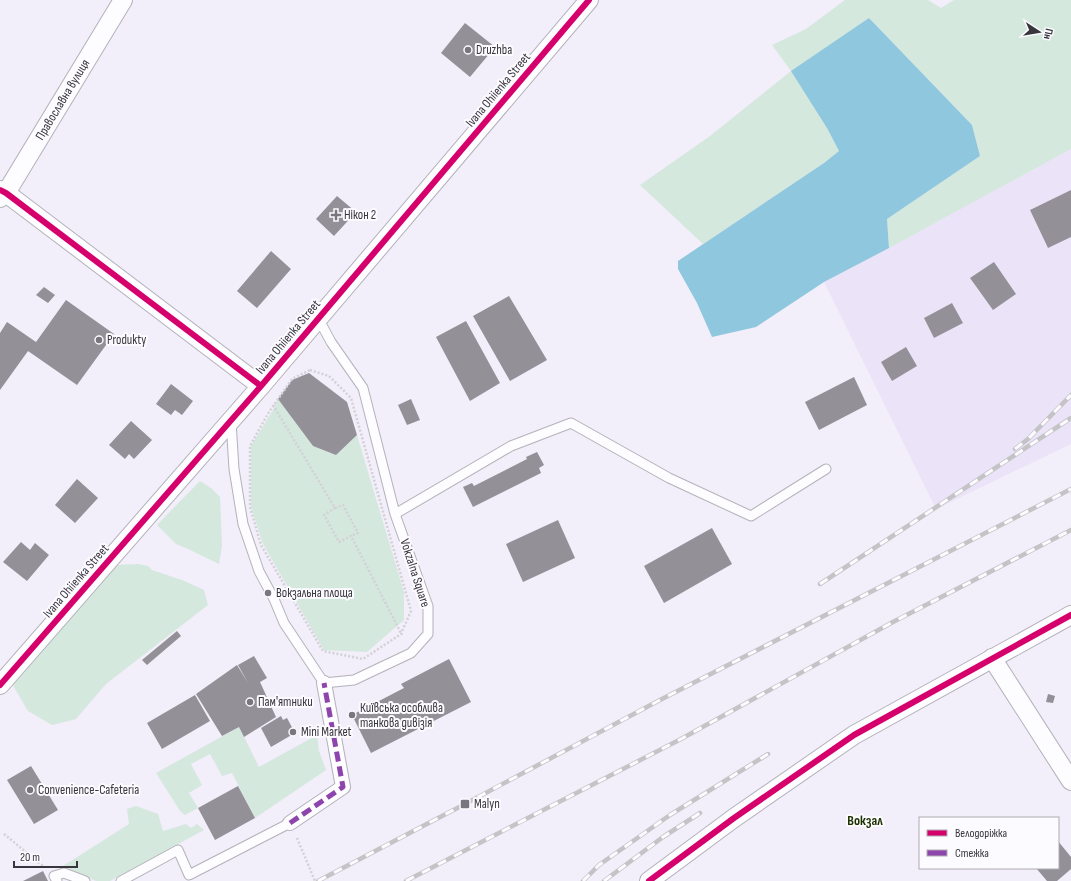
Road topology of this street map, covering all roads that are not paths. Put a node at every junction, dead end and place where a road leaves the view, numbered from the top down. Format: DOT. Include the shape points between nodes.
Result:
graph roads {
  1 [pos="123,0"];
  2 [pos="590,0"];
  3 [pos="2,194"];
  4 [pos="318,318"];
  5 [pos="261,386"];
  6 [pos="231,419"];
  7 [pos="826,470"];
  8 [pos="395,514"];
  9 [pos="1071,615"];
  10 [pos="992,658"];
  11 [pos="324,683"];
  12 [pos="0,685"];
  13 [pos="1071,781"];
  14 [pos="290,823"];
  15 [pos="56,878"];
  16 [pos="85,881"];
  17 [pos="121,881"];
  18 [pos="649,881"];
  1 -- 3 [label="street, Православна вулиця"];
  2 -- 4 [label="street, Ivana Ohiienka Street"];
  3 -- 5 [label="street"];
  4 -- 5 [label="street, Ivana Ohiienka Street"];
  4 -- 8 [label="lane, Vokzalna Square" via="331,342 363,388"];
  5 -- 6 [label="street, Ivana Ohiienka Street"];
  6 -- 11 [label="lane" via="234,469 243,524 259,571 284,623"];
  6 -- 12 [label="street, Ivana Ohiienka Street"];
  7 -- 8 [label="lane" via="751,516 669,478 572,423 511,446"];
  8 -- 11 [label="lane, Vokzalna Square" via="428,606 428,634 411,653 354,680"];
  9 -- 10 [label="street"];
  10 -- 13 [label="street"];
  10 -- 18 [label="street" via="854,735 734,818"];
  11 -- 14 [label="street" via="343,787"];
  14 -- 17 [label="lane" via="189,875 178,850"];
  15 -- 16 [label="lane" via="64,873"];
}
